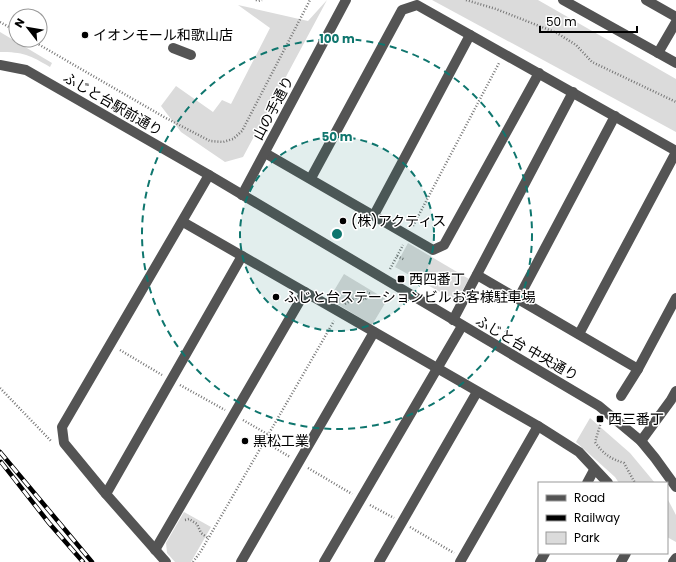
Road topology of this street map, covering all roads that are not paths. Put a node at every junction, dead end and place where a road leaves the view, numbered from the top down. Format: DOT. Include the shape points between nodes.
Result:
graph roads {
  1 [pos="346,0"];
  2 [pos="563,0"];
  3 [pos="646,0"];
  4 [pos="676,18"];
  5 [pos="676,22"];
  6 [pos="470,35"];
  7 [pos="173,48"];
  8 [pos="658,53"];
  9 [pos="191,55"];
  10 [pos="676,63"];
  11 [pos="0,65"];
  12 [pos="539,73"];
  13 [pos="573,92"];
  14 [pos="615,116"];
  15 [pos="676,151"];
  16 [pos="265,152"];
  17 [pos="209,175"];
  18 [pos="311,178"];
  19 [pos="242,195"];
  20 [pos="374,215"];
  21 [pos="183,222"];
  22 [pos="242,256"];
  23 [pos="477,275"];
  24 [pos="305,292"];
  25 [pos="676,298"];
  26 [pos="518,299"];
  27 [pos="453,320"];
  28 [pos="462,326"];
  29 [pos="374,332"];
  30 [pos="579,334"];
  31 [pos="438,369"];
  32 [pos="638,369"];
  33 [pos="477,392"];
  34 [pos="621,396"];
  35 [pos="674,399"];
  36 [pos="538,426"];
  37 [pos="641,441"];
  38 [pos="594,470"];
  39 [pos="588,482"];
  40 [pos="607,482"];
  41 [pos="676,487"];
  42 [pos="106,494"];
  43 [pos="154,550"];
  44 [pos="676,558"];
  45 [pos="166,562"];
  46 [pos="241,562"];
  47 [pos="324,562"];
  48 [pos="379,562"];
  49 [pos="460,562"];
  50 [pos="674,562"];
  1 -- 16 [label="street, 山の手通り"];
  2 -- 8 [label="street"];
  3 -- 4 [label="street"];
  5 -- 8 [label="street"];
  6 -- 12 [label="street"];
  6 -- 18 [label="street" via="417,4 402,10"];
  6 -- 20 [label="street"];
  7 -- 9 [label="street"];
  8 -- 10 [label="street"];
  11 -- 17 [label="street, ふじと台駅前通り" via="26,70"];
  12 -- 13 [label="street"];
  12 -- 20 [label="street" via="444,245 433,250"];
  13 -- 14 [label="street"];
  13 -- 23 [label="street"];
  14 -- 15 [label="street"];
  14 -- 26 [label="street"];
  15 -- 30 [label="street"];
  16 -- 18 [label="street"];
  16 -- 19 [label="street, 山の手通り"];
  17 -- 19 [label="street"];
  17 -- 21 [label="street"];
  18 -- 20 [label="street"];
  19 -- 27 [label="street, ふじと台 中央通り"];
  21 -- 22 [label="street"];
  21 -- 42 [label="street" via="62,427 64,443"];
  22 -- 24 [label="street"];
  22 -- 42 [label="street"];
  23 -- 26 [label="street"];
  23 -- 27 [label="street"];
  24 -- 29 [label="street"];
  24 -- 43 [label="street"];
  25 -- 32 [label="street"];
  26 -- 30 [label="street"];
  27 -- 28 [label="street, ふじと台 中央通り"];
  28 -- 31 [label="street"];
  28 -- 37 [label="street, ふじと台 中央通り" via="599,406"];
  29 -- 31 [label="street"];
  29 -- 46 [label="street"];
  30 -- 32 [label="street"];
  31 -- 33 [label="street"];
  31 -- 47 [label="street"];
  32 -- 34 [label="street"];
  33 -- 36 [label="street"];
  33 -- 48 [label="street"];
  35 -- 37 [label="street"];
  36 -- 38 [label="street" via="580,452"];
  36 -- 49 [label="street"];
  37 -- 41 [label="street, ふじと台 中央通り"];
  38 -- 39 [label="street"];
  38 -- 40 [label="street"];
  42 -- 43 [label="street"];
  43 -- 45 [label="street"];
  44 -- 50 [label="street"];
}
